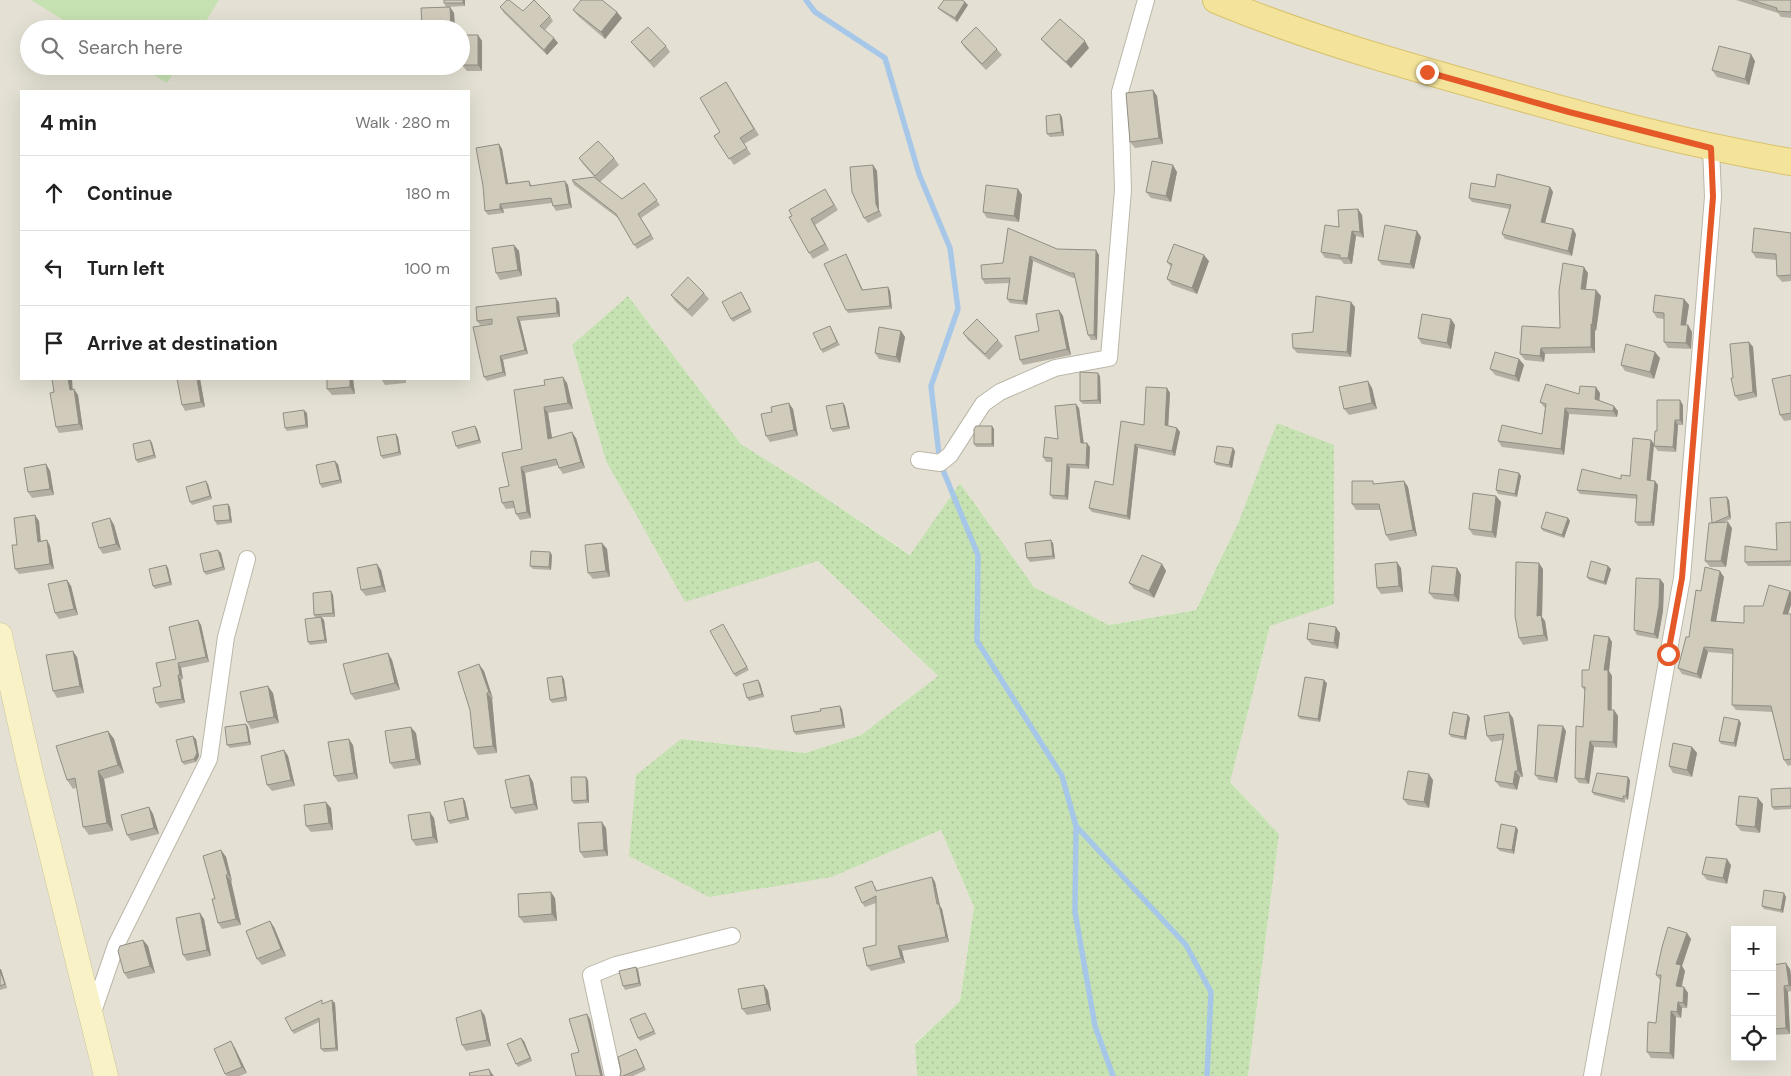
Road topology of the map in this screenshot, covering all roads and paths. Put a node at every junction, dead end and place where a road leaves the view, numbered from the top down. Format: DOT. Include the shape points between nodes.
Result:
graph roads {
  1 [pos="1146,0"];
  2 [pos="1216,0"];
  3 [pos="1711,148"];
  4 [pos="1791,162"];
  5 [pos="919,460"];
  6 [pos="247,559"];
  7 [pos="0,635"];
  8 [pos="732,936"];
  9 [pos="92,1015"];
  10 [pos="106,1076"];
  11 [pos="613,1076"];
  12 [pos="1592,1076"];
  1 -- 5 [label="street" via="1120,92 1123,190 1109,358 1055,368 1000,392 983,404 950,455 940,463"];
  2 -- 3 [label="main road" via="1261,19 1427,72"];
  3 -- 4 [label="main road"];
  3 -- 12 [label="street" via="1713,197 1682,578"];
  6 -- 9 [label="street" via="226,637 209,759 116,945"];
  7 -- 9 [label="main road"];
  8 -- 11 [label="street" via="591,974"];
  9 -- 10 [label="main road"];
}
